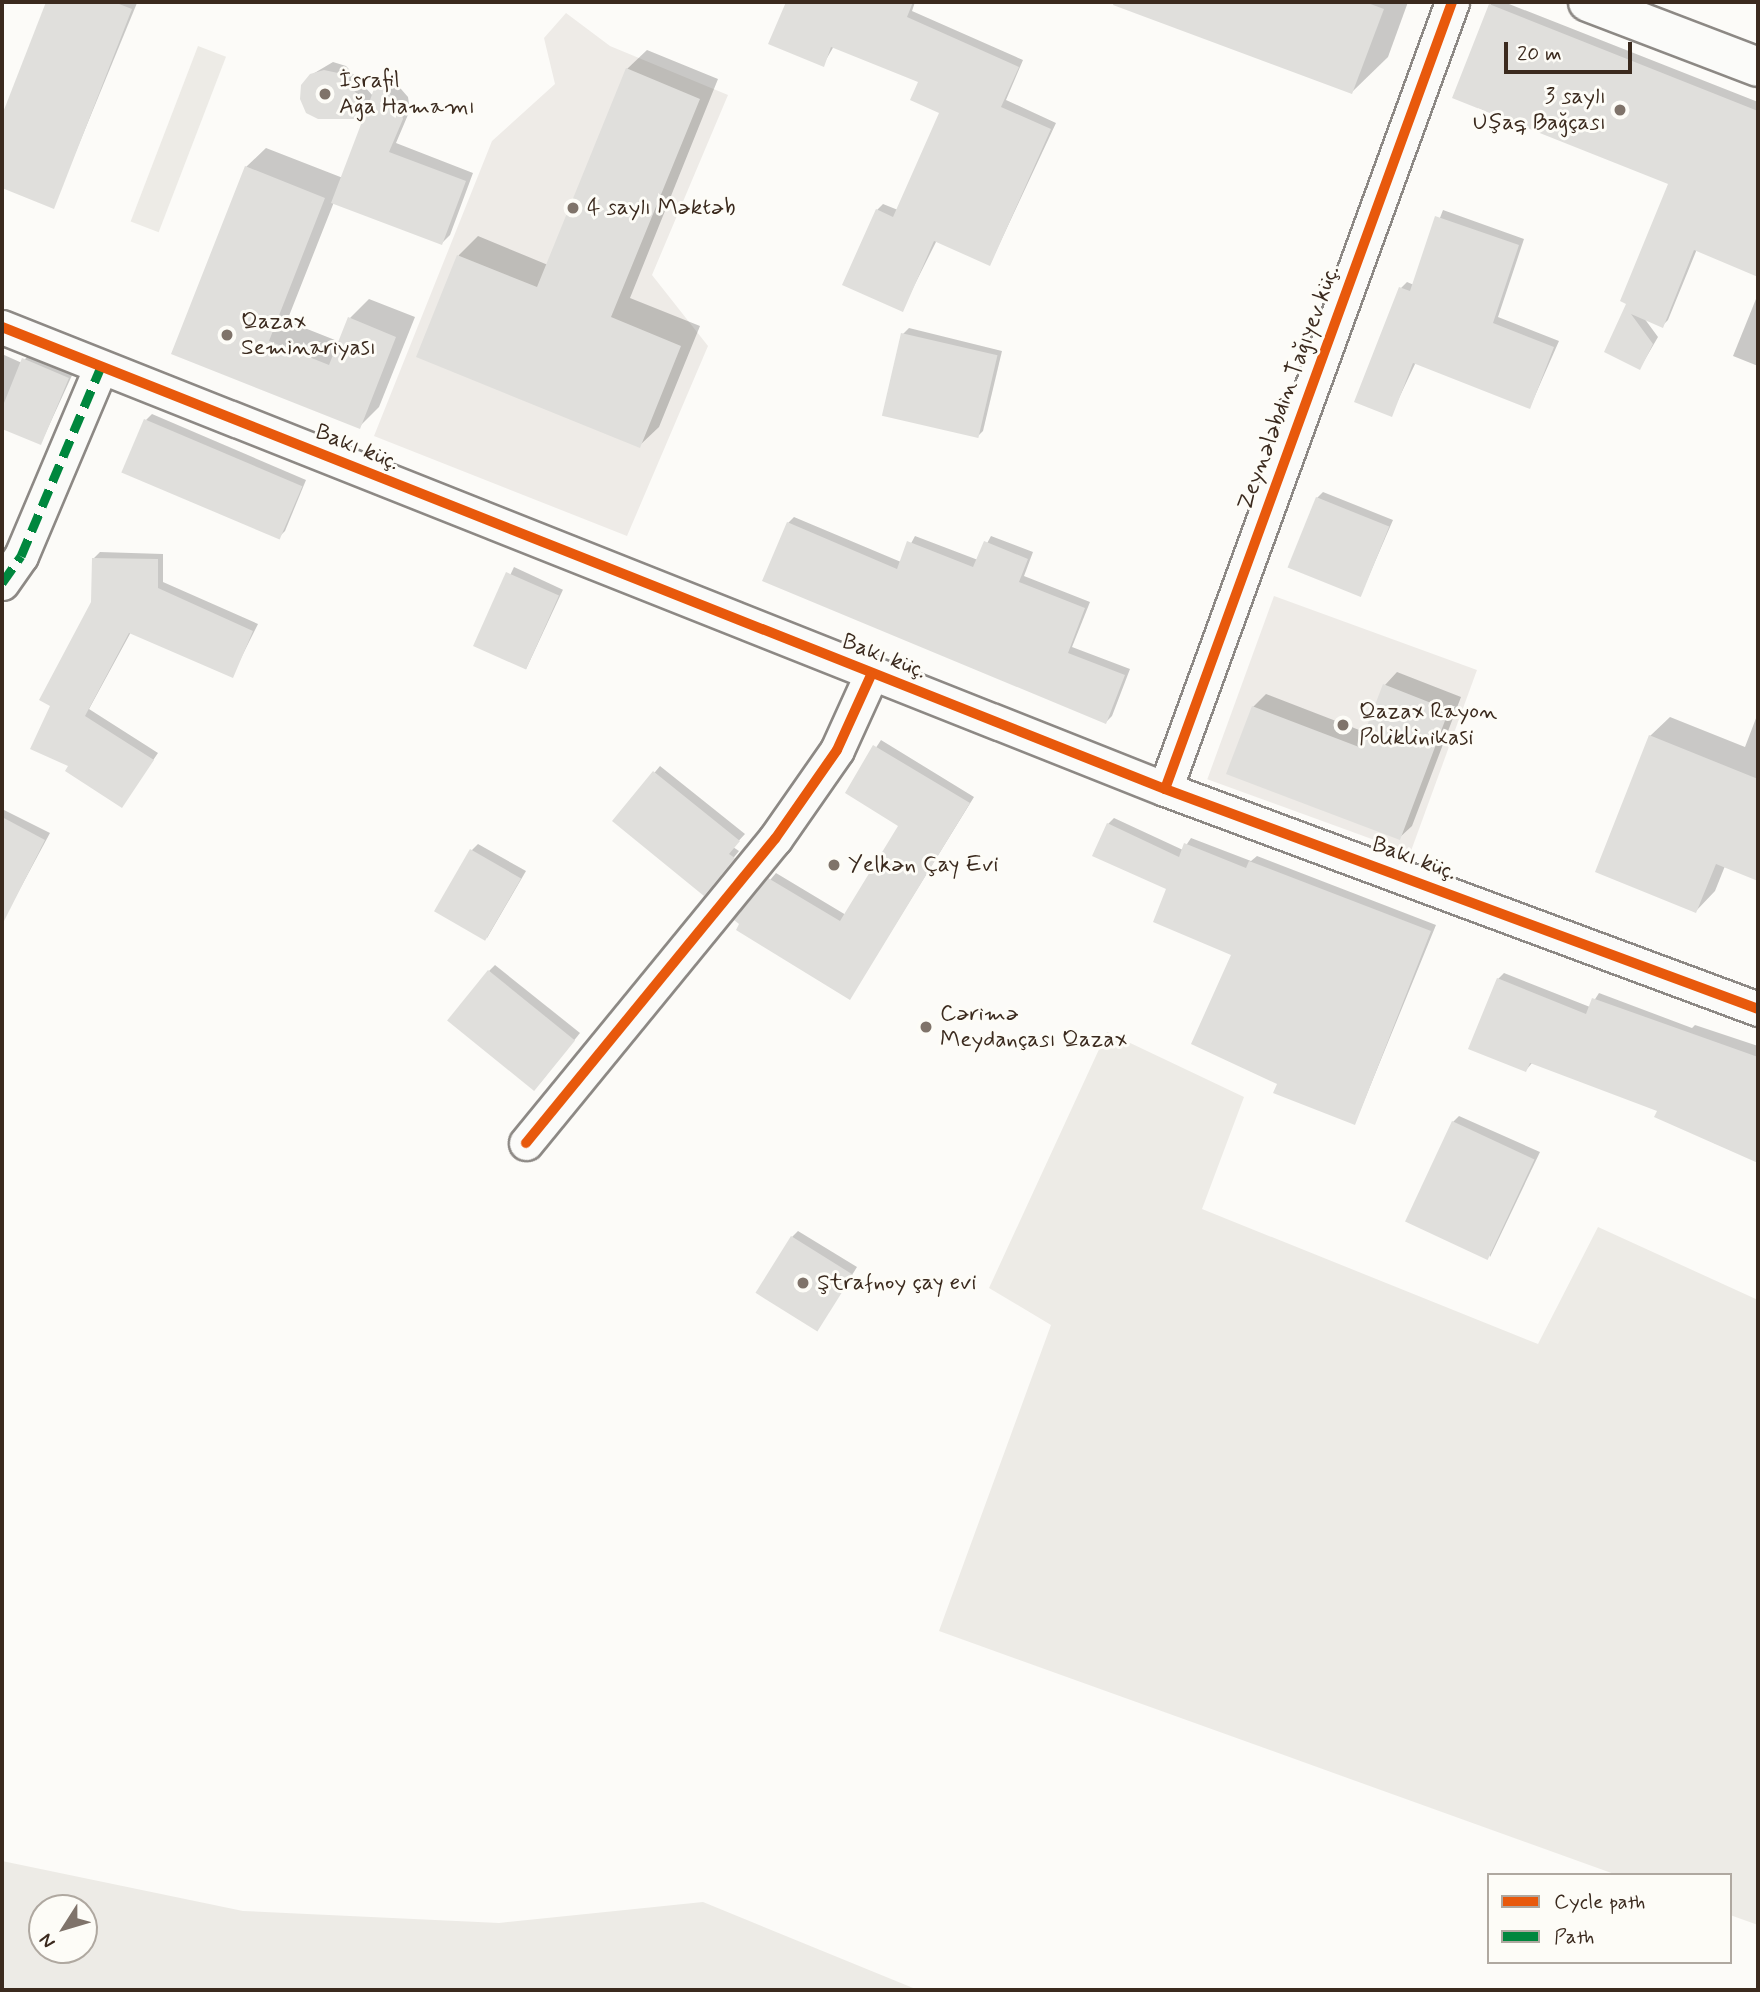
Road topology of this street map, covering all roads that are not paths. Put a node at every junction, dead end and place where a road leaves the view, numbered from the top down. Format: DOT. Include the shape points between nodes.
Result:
graph roads {
  1 [pos="1452,2"];
  2 [pos="1588,2"];
  3 [pos="1758,67"];
  4 [pos="2,327"];
  5 [pos="101,368"];
  6 [pos="2,583"];
  7 [pos="872,675"];
  8 [pos="1165,789"];
  9 [pos="1758,1009"];
  10 [pos="526,1143"];
  1 -- 8 [label="street, Zeynələbdin Tağıyev küç."];
  2 -- 3 [label="street"];
  4 -- 5 [label="street, Bakı küç."];
  5 -- 6 [label="street" via="21,556"];
  5 -- 7 [label="street, Bakı küç."];
  7 -- 8 [label="street, Bakı küç."];
  7 -- 10 [label="street" via="836,750 775,839"];
  8 -- 9 [label="street, Bakı küç."];
}
